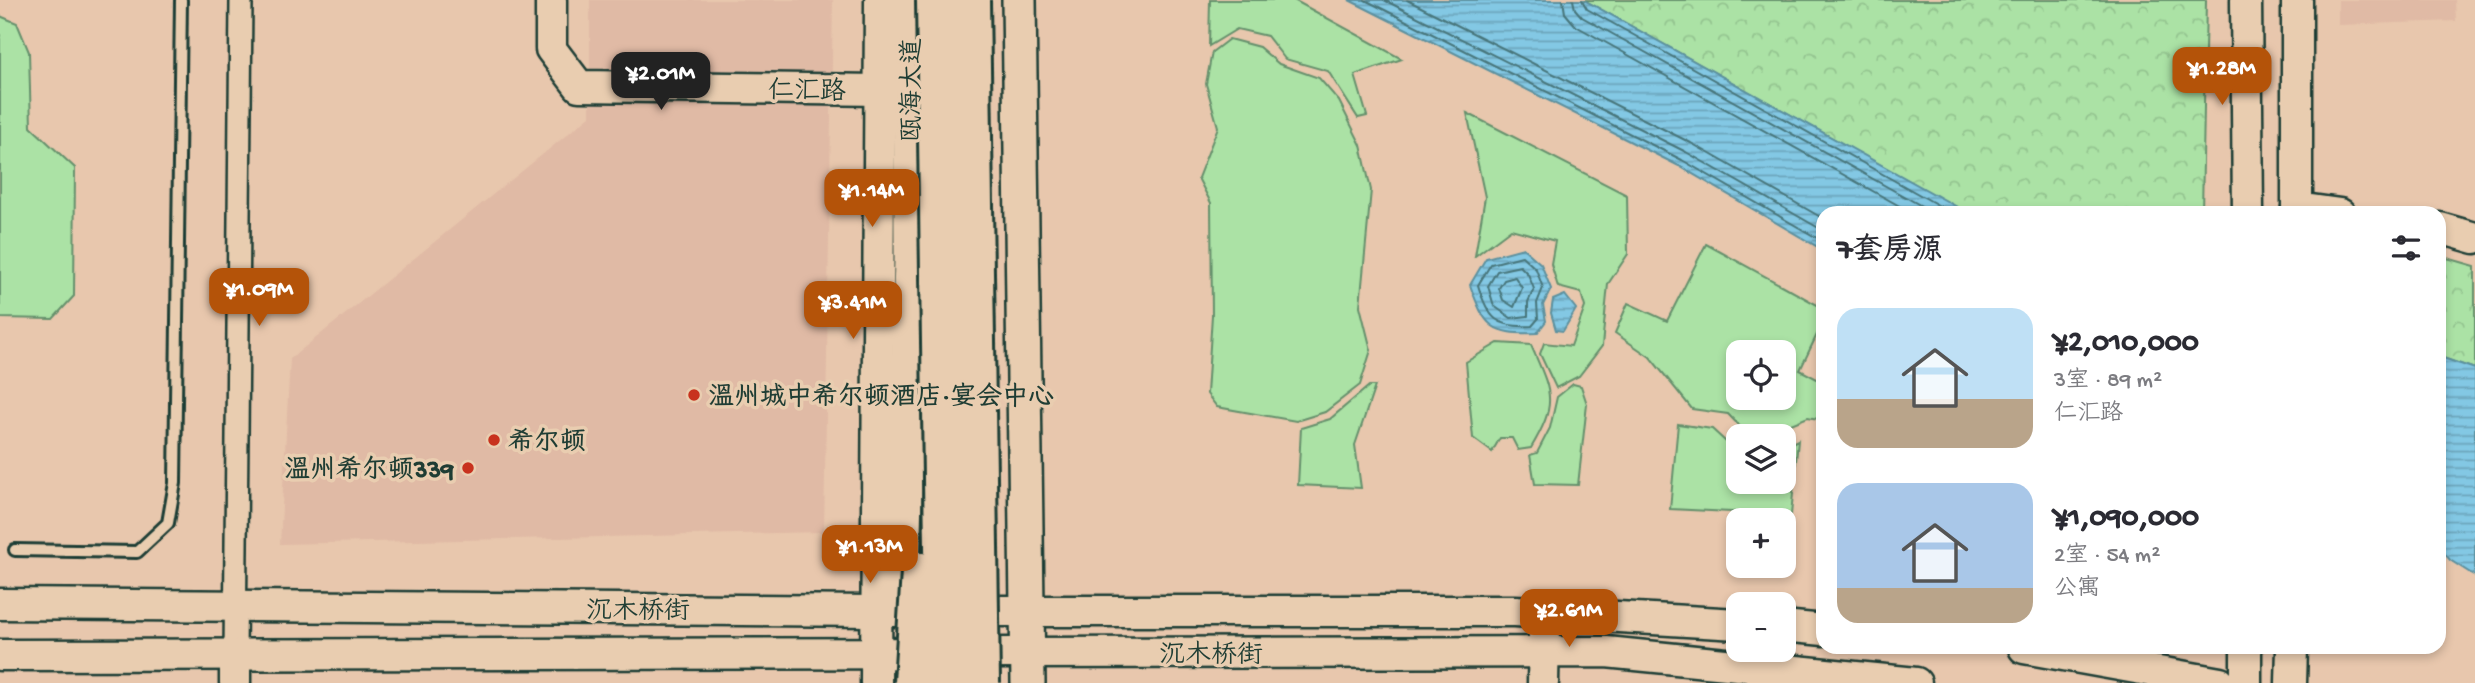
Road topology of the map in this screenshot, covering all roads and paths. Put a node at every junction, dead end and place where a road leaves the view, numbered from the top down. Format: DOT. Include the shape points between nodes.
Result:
graph roads {
  1 [pos="181,0"];
  2 [pos="241,0"];
  3 [pos="551,0"];
  4 [pos="880,0"];
  5 [pos="909,0"];
  6 [pos="936,0"];
  7 [pos="970,0"];
  8 [pos="1019,0"];
  9 [pos="2246,0"];
  10 [pos="2297,0"];
  11 [pos="879,90"];
  12 [pos="879,180"];
  13 [pos="2248,206"];
  14 [pos="2297,206"];
  15 [pos="2446,230"];
  16 [pos="2475,238"];
  17 [pos="911,259"];
  18 [pos="938,297"];
  19 [pos="15,550"];
  20 [pos="0,604"];
  21 [pos="236,606"];
  22 [pos="889,611"];
  23 [pos="1027,611"];
  24 [pos="1543,614"];
  25 [pos="1726,623"];
  26 [pos="1796,627"];
  27 [pos="1816,629"];
  28 [pos="1544,652"];
  29 [pos="2058,654"];
  30 [pos="2246,654"];
  31 [pos="2292,654"];
  32 [pos="0,656"];
  33 [pos="898,668"];
  34 [pos="1028,668"];
  35 [pos="235,669"];
  36 [pos="876,683"];
  37 [pos="946,683"];
  38 [pos="979,683"];
  39 [pos="1543,683"];
  40 [pos="1916,683"];
  41 [pos="2220,683"];
  42 [pos="2246,683"];
  43 [pos="2291,683"];
  1 -- 19 [label="lane" via="175,483 168,523 136,552"];
  2 -- 21 [label="street"];
  3 -- 11 [label="street, 仁汇路" via="551,49 579,86"];
  4 -- 11 [label="street"];
  5 -- 17 [label="main road, 瓯海大道"];
  6 -- 18 [label="highway, 瓯海大道, bridge"];
  7 -- 38 [label="highway, bridge"];
  8 -- 23 [label="main road"];
  9 -- 13 [label="street"];
  10 -- 14 [label="street"];
  11 -- 12 [label="street"];
  12 -- 17 [label="street"];
  12 -- 22 [label="street"];
  15 -- 16 [label="street"];
  17 -- 22 [label="main road, 瓯海大道"];
  18 -- 33 [label="highway, bridge"];
  18 -- 37 [label="highway, 瓯海大道, bridge"];
  20 -- 21 [label="street, 沉木桥街"];
  21 -- 22 [label="street, 沉木桥街"];
  21 -- 35 [label="street"];
  22 -- 23 [label="street, 沉木桥街"];
  22 -- 33 [label="main road, 瓯海大道"];
  23 -- 24 [label="street, 沉木桥街"];
  23 -- 34 [label="main road"];
  24 -- 25 [label="street, 沉木桥街"];
  24 -- 28 [label="street"];
  26 -- 27 [label="street"];
  28 -- 34 [label="street, 沉木桥街"];
  28 -- 39 [label="street"];
  28 -- 40 [label="street, 沉木桥街" via="1606,652"];
  29 -- 41 [label="street"];
  30 -- 42 [label="street"];
  31 -- 43 [label="street"];
  32 -- 35 [label="street, 沉木桥街"];
  33 -- 34 [label="street, 沉木桥街"];
  33 -- 35 [label="street, 沉木桥街"];
  33 -- 36 [label="street"];
}
